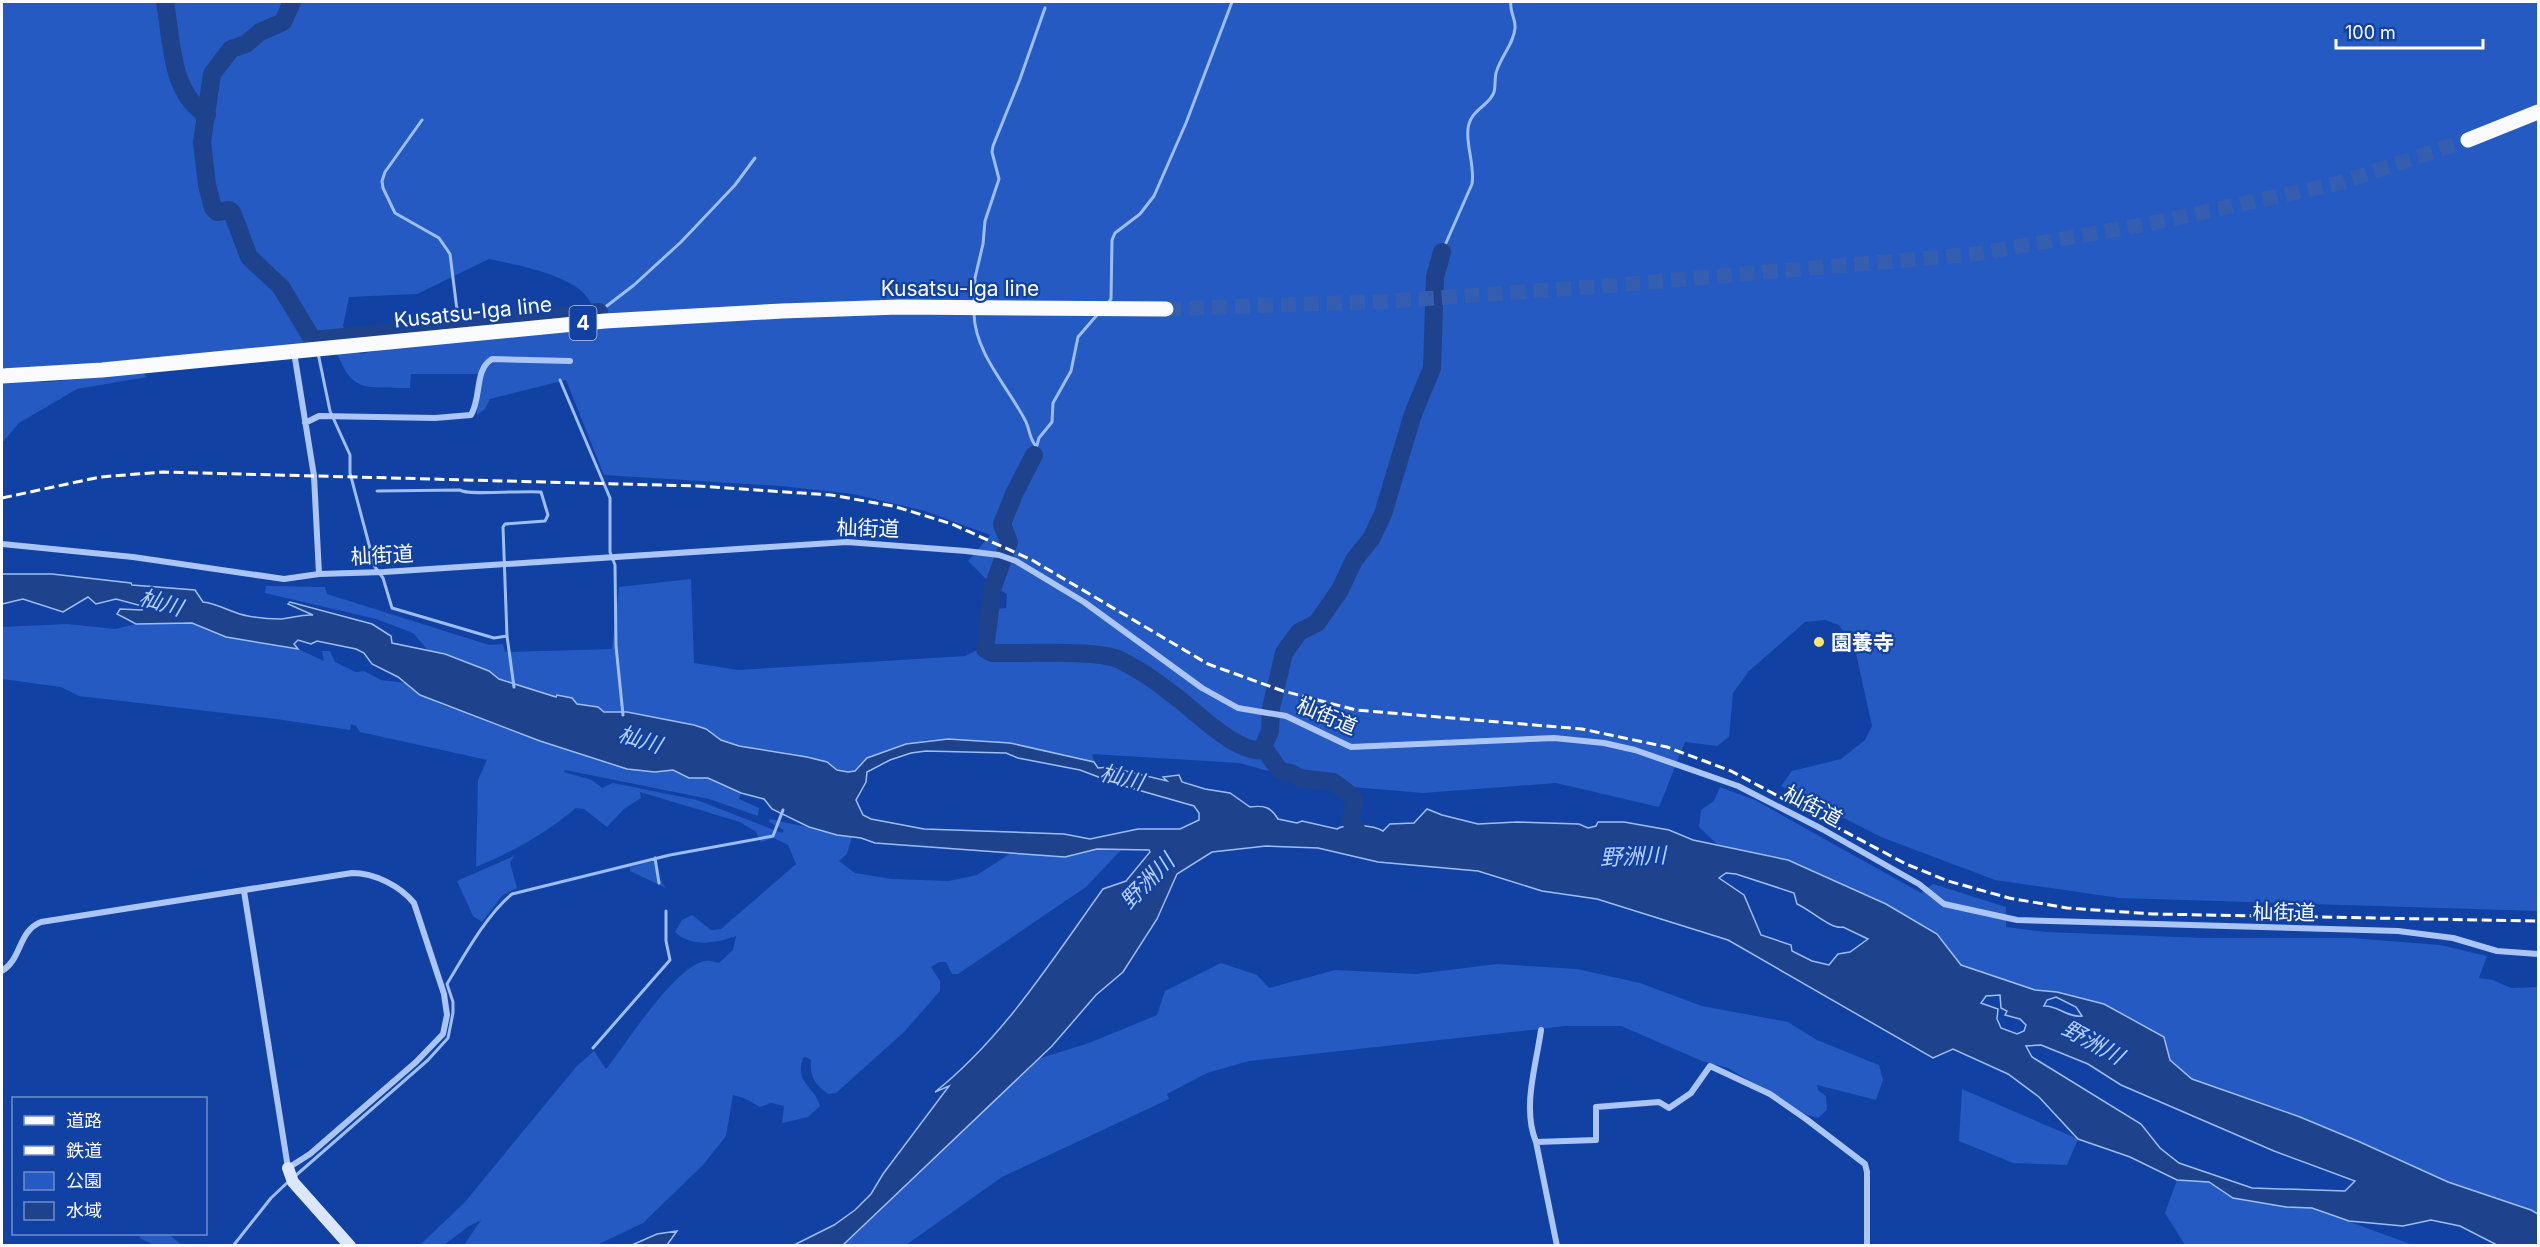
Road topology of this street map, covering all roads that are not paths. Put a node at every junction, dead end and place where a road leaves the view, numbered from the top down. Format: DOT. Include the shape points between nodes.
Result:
graph roads {
  1 [pos="2538,112"];
  2 [pos="2468,140"];
  3 [pos="1166,309"];
  4 [pos="294,352"];
  5 [pos="570,361"];
  6 [pos="2,376"];
  7 [pos="305,423"];
  8 [pos="2,544"];
  9 [pos="319,574"];
  10 [pos="244,891"];
  11 [pos="2538,954"];
  12 [pos="2,971"];
  13 [pos="1541,1030"];
  14 [pos="1536,1142"];
  15 [pos="290,1176"];
  16 [pos="350,1245"];
  17 [pos="1557,1245"];
  18 [pos="1867,1245"];
  1 -- 2 [label="main road"];
  3 -- 4 [label="main road, Kusatsu-Iga line / 4" via="898,307 782,311 605,321"];
  4 -- 6 [label="main road, Kusatsu-Iga line / 4"];
  4 -- 7 [label="street"];
  5 -- 7 [label="street" via="492,359 484,364 479,397 471,415 319,416"];
  7 -- 9 [label="street" via="314,476"];
  8 -- 9 [label="street, 杣街道" via="133,557 284,579"];
  9 -- 11 [label="street, 杣街道" via="847,542 999,555 1084,602 1202,688 1238,708 1286,716 1351,747 1554,738 1635,750 1738,786 1919,884 1944,904 2017,920 2398,932 2452,938 2497,951"];
  10 -- 12 [label="street" via="41,922 30,928 16,958"];
  10 -- 15 [label="street"];
  10 -- 15 [label="street" via="351,873 391,884 414,903 444,994 446,1024 436,1043"];
  13 -- 14 [label="street" via="1529,1126"];
  14 -- 17 [label="street"];
  14 -- 18 [label="street" via="1596,1140 1596,1107 1659,1102 1669,1108 1690,1093 1710,1066 1770,1094 1865,1164"];
  15 -- 16 [label="street"];
}
